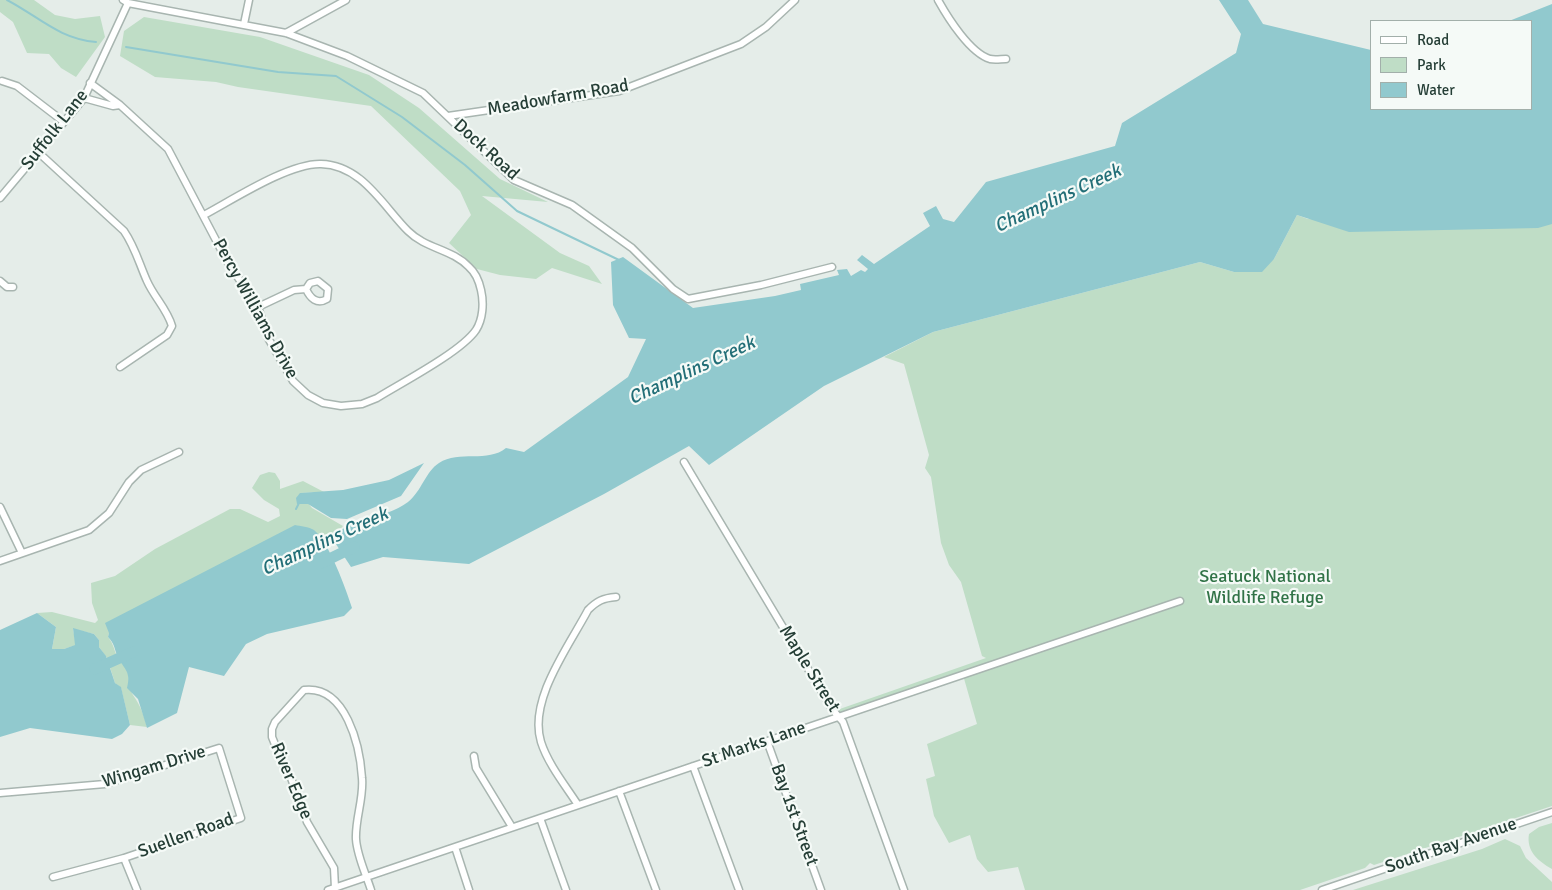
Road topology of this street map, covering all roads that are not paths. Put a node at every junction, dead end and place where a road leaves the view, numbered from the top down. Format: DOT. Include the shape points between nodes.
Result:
graph roads {
  1 [pos="249,0"];
  2 [pos="346,0"];
  3 [pos="795,0"];
  4 [pos="938,0"];
  5 [pos="125,1"];
  6 [pos="244,24"];
  7 [pos="286,33"];
  8 [pos="1006,59"];
  9 [pos="2,81"];
  10 [pos="90,83"];
  11 [pos="84,98"];
  12 [pos="120,105"];
  13 [pos="448,116"];
  14 [pos="64,122"];
  15 [pos="39,153"];
  16 [pos="0,198"];
  17 [pos="204,215"];
  18 [pos="832,267"];
  19 [pos="0,281"];
  20 [pos="13,287"];
  21 [pos="306,289"];
  22 [pos="258,307"];
  23 [pos="120,366"];
  24 [pos="180,452"];
  25 [pos="684,462"];
  26 [pos="0,507"];
  27 [pos="22,553"];
  28 [pos="0,560"];
  29 [pos="616,597"];
  30 [pos="1180,601"];
  31 [pos="838,716"];
  32 [pos="767,741"];
  33 [pos="219,748"];
  34 [pos="474,756"];
  35 [pos="693,766"];
  36 [pos="620,791"];
  37 [pos="0,793"];
  38 [pos="578,805"];
  39 [pos="1552,812"];
  40 [pos="540,818"];
  41 [pos="512,827"];
  42 [pos="455,847"];
  43 [pos="124,858"];
  44 [pos="53,877"];
  45 [pos="367,877"];
  46 [pos="332,889"];
  47 [pos="137,890"];
  48 [pos="371,890"];
  49 [pos="469,890"];
  50 [pos="566,890"];
  51 [pos="656,890"];
  52 [pos="739,890"];
  53 [pos="821,890"];
  54 [pos="904,890"];
  55 [pos="1322,890"];
  1 -- 6 [label="street"];
  2 -- 7 [label="street"];
  3 -- 13 [label="street, Meadowfarm Road" via="766,27 741,44 619,91"];
  4 -- 8 [label="street" via="953,25 975,49 992,60"];
  5 -- 6 [label="street, Dock Road"];
  5 -- 10 [label="street, Suffolk Lane"];
  6 -- 7 [label="street, Dock Road"];
  7 -- 13 [label="street, Dock Road" via="347,56 423,93"];
  9 -- 14 [label="street" via="17,86"];
  10 -- 11 [label="street, Suffolk Lane"];
  10 -- 12 [label="street, Percy Williams Drive"];
  11 -- 12 [label="street" via="112,106"];
  11 -- 14 [label="street, Suffolk Lane"];
  12 -- 17 [label="street, Percy Williams Drive" via="168,149"];
  13 -- 18 [label="street, Dock Road" via="514,180 572,205 632,248 673,289 688,299"];
  14 -- 15 [label="street, Suffolk Lane"];
  15 -- 16 [label="street, Suffolk Lane"];
  15 -- 23 [label="street" via="124,231 172,326 167,335"];
  17 -- 22 [label="street, Percy Williams Drive" via="228,263"];
  17 -- 22 [label="street, Percy Williams Drive" via="304,166 321,164 348,170 360,178 419,241 459,258 475,274 483,296 476,329 464,344 377,398 362,404 341,406 308,396 293,381 268,338"];
  19 -- 20 [label="street" via="7,287"];
  21 -- 22 [label="street" via="294,290"];
  24 -- 27 [label="street" via="140,470 109,513 89,530"];
  25 -- 31 [label="street, Maple Street"];
  26 -- 27 [label="street"];
  27 -- 28 [label="street"];
  29 -- 38 [label="street" via="596,601 588,610 540,704 540,740"];
  30 -- 31 [label="street, St Marks Lane"];
  31 -- 32 [label="street, St Marks Lane"];
  31 -- 54 [label="street, Maple Street" via="843,722"];
  32 -- 35 [label="street, St Marks Lane"];
  32 -- 53 [label="street, Bay 1st Street"];
  33 -- 37 [label="street, Wingam Drive" via="105,784"];
  33 -- 43 [label="street, Suellen Road" via="241,818"];
  34 -- 41 [label="street" via="476,768"];
  35 -- 36 [label="street, St Marks Lane"];
  35 -- 52 [label="street"];
  36 -- 38 [label="street, St Marks Lane"];
  36 -- 51 [label="street"];
  38 -- 40 [label="street, St Marks Lane"];
  39 -- 55 [label="street, South Bay Avenue"];
  40 -- 41 [label="street, St Marks Lane"];
  40 -- 50 [label="street"];
  41 -- 42 [label="street, St Marks Lane"];
  42 -- 45 [label="street, St Marks Lane"];
  42 -- 49 [label="street"];
  43 -- 44 [label="street"];
  43 -- 47 [label="street, Suellen Road"];
  45 -- 46 [label="street, St Marks Lane"];
  45 -- 46 [label="street, River Edge" via="356,839 363,779 358,751 337,702 324,691 304,690 275,722 272,737 307,822 334,868"];
  45 -- 48 [label="street"];
}
